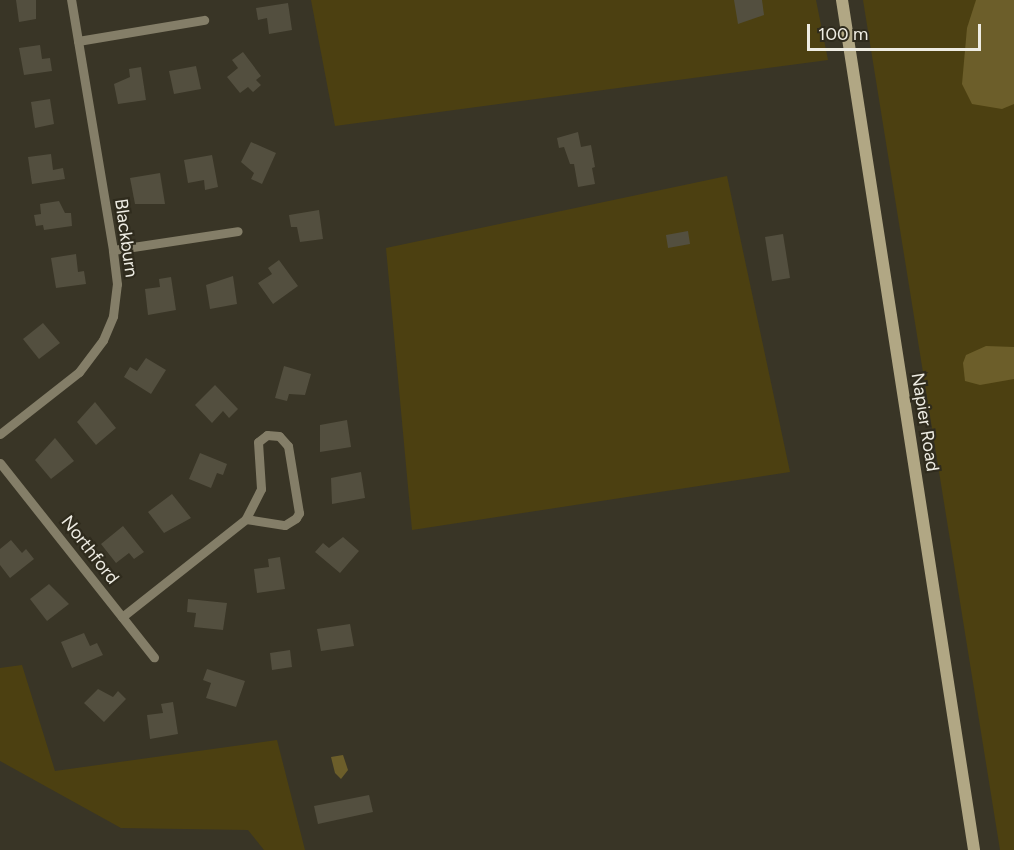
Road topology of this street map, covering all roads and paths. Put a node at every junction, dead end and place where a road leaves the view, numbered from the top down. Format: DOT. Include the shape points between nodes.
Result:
graph roads {
  1 [pos="71,0"];
  2 [pos="842,0"];
  3 [pos="204,20"];
  4 [pos="78,41"];
  5 [pos="238,231"];
  6 [pos="113,250"];
  7 [pos="0,434"];
  8 [pos="0,463"];
  9 [pos="246,519"];
  10 [pos="122,617"];
  11 [pos="154,657"];
  12 [pos="974,850"];
  1 -- 4 [label="street, Blackburn"];
  2 -- 12 [label="street, Napier Road"];
  3 -- 4 [label="street"];
  4 -- 6 [label="street, Blackburn"];
  5 -- 6 [label="street"];
  6 -- 7 [label="street, Blackburn" via="116,299 103,340 66,385"];
  8 -- 10 [label="street, Northford"];
  9 -- 9 [label="street" via="285,525 299,513 288,446 279,436 267,435 258,442 261,489"];
  9 -- 10 [label="street"];
  10 -- 11 [label="street, Northford"];
}
